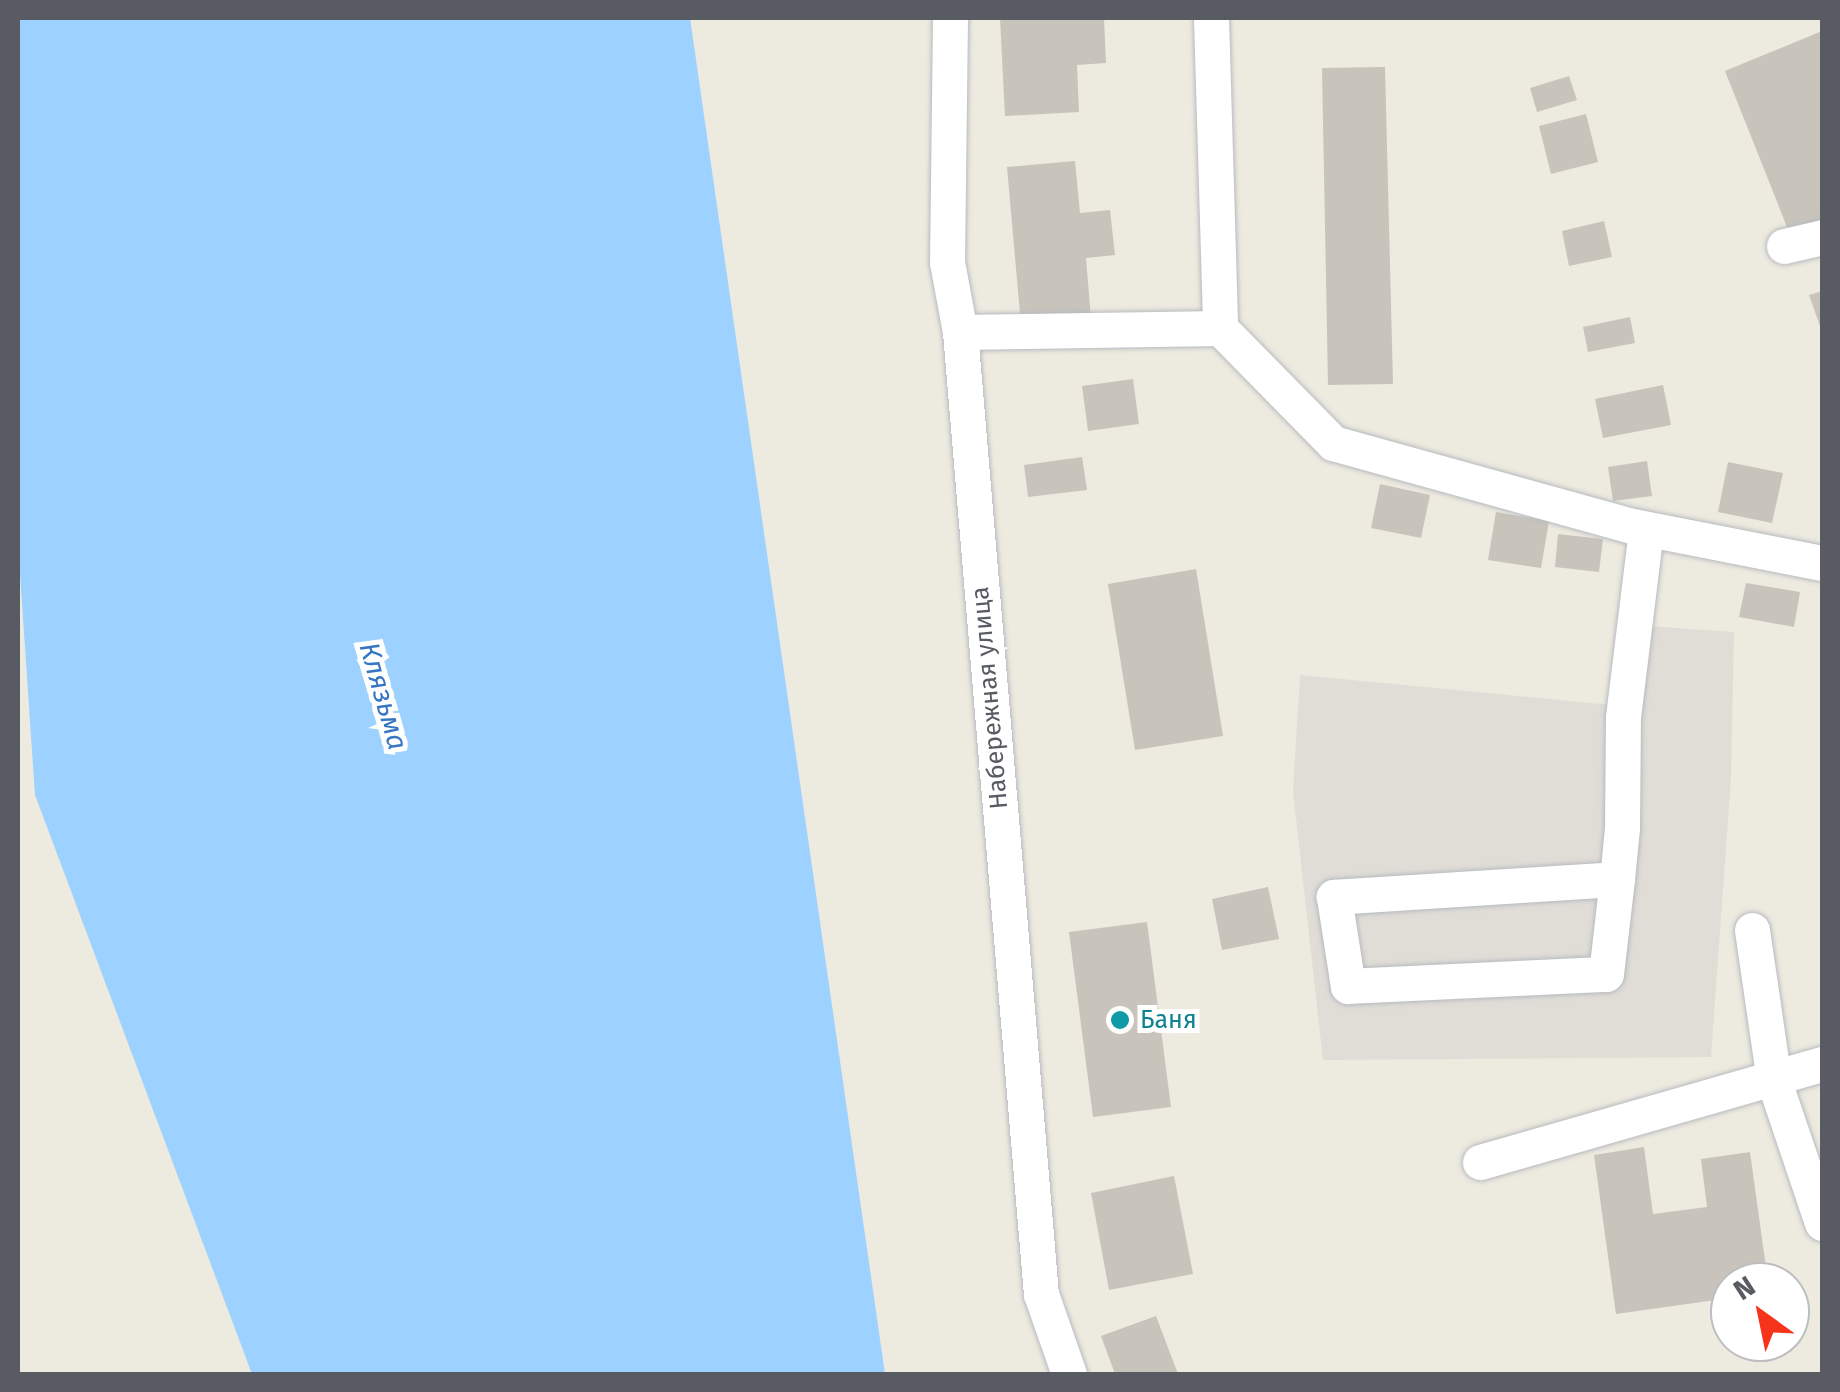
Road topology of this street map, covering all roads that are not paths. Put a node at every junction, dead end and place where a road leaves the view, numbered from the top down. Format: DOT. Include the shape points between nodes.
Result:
graph roads {
  1 [pos="950,18"];
  2 [pos="1212,18"];
  3 [pos="1822,237"];
  4 [pos="1784,246"];
  5 [pos="1220,328"];
  6 [pos="960,332"];
  7 [pos="1646,528"];
  8 [pos="1822,563"];
  9 [pos="1617,878"];
  10 [pos="1752,930"];
  11 [pos="1822,1064"];
  12 [pos="1774,1081"];
  13 [pos="1480,1162"];
  14 [pos="1822,1224"];
  15 [pos="1069,1374"];
  1 -- 6 [label="street, Набережная улица" via="947,262"];
  2 -- 5 [label="street"];
  3 -- 4 [label="street"];
  5 -- 6 [label="street"];
  5 -- 7 [label="street" via="1333,444"];
  6 -- 15 [label="street, Набережная улица" via="1041,1294"];
  7 -- 8 [label="street"];
  7 -- 9 [label="street" via="1623,717"];
  9 -- 9 [label="street" via="1606,974 1348,986 1334,897"];
  10 -- 12 [label="street"];
  11 -- 12 [label="street"];
  12 -- 13 [label="street"];
  12 -- 14 [label="street"];
}
